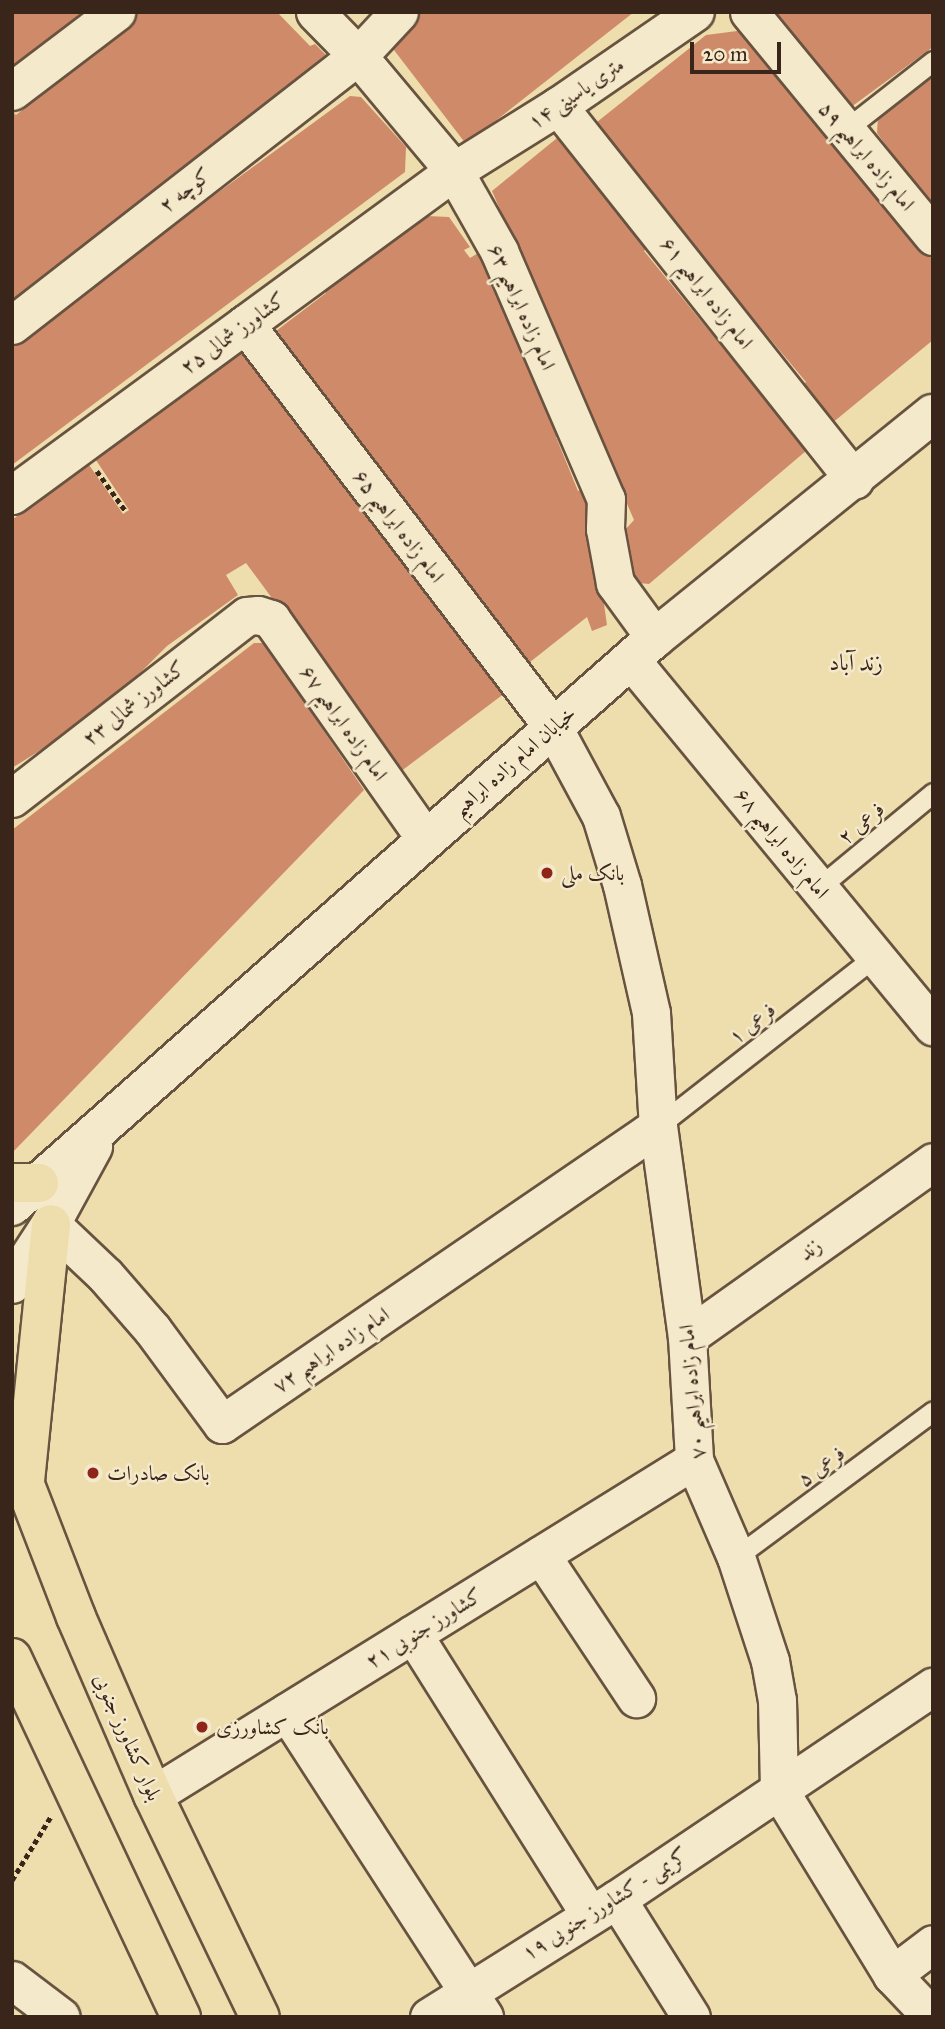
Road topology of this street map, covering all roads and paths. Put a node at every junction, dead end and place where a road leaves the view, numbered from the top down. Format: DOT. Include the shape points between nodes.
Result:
graph roads {
  1 [pos="116,12"];
  2 [pos="316,12"];
  3 [pos="399,12"];
  4 [pos="695,12"];
  5 [pos="748,12"];
  6 [pos="358,56"];
  7 [pos="933,61"];
  8 [pos="12,91"];
  9 [pos="558,106"];
  10 [pos="845,130"];
  11 [pos="454,171"];
  12 [pos="933,236"];
  13 [pos="245,324"];
  14 [pos="12,325"];
  15 [pos="933,414"];
  16 [pos="80,445"];
  17 [pos="854,480"];
  18 [pos="12,495"];
  19 [pos="125,510"];
  20 [pos="258,615"];
  21 [pos="643,649"];
  22 [pos="553,727"];
  23 [pos="933,793"];
  24 [pos="12,798"];
  25 [pos="425,838"];
  26 [pos="818,888"];
  27 [pos="874,957"];
  28 [pos="933,1027"];
  29 [pos="106,1123"];
  30 [pos="658,1126"];
  31 [pos="933,1162"];
  32 [pos="21,1191"];
  33 [pos="51,1224"];
  34 [pos="12,1284"];
  35 [pos="687,1337"];
  36 [pos="933,1411"];
  37 [pos="694,1460"];
  38 [pos="17,1471"];
  39 [pos="541,1555"];
  40 [pos="736,1557"];
  41 [pos="413,1634"];
  42 [pos="12,1658"];
  43 [pos="933,1687"];
  44 [pos="636,1698"];
  45 [pos="287,1712"];
  46 [pos="71,1783"];
  47 [pos="779,1790"];
  48 [pos="153,1795"];
  49 [pos="12,1880"];
  50 [pos="603,1907"];
  51 [pos="933,1944"];
  52 [pos="892,1975"];
  53 [pos="12,1980"];
  54 [pos="476,2003"];
  55 [pos="61,2017"];
  56 [pos="181,2017"];
  57 [pos="260,2017"];
  58 [pos="429,2017"];
  59 [pos="691,2017"];
  60 [pos="932,2017"];
  1 -- 8 [label="street"];
  2 -- 6 [label="street, امام زاده ابراهیم ۶۳"];
  3 -- 6 [label="street, کوچه ۲"];
  4 -- 9 [label="street, ۱۴ متری یاسینی"];
  5 -- 10 [label="street, امام زاده ابراهیم ۵۹"];
  6 -- 11 [label="street, امام زاده ابراهیم ۶۳"];
  6 -- 14 [label="street, کوچه ۲"];
  7 -- 10 [label="lane"];
  9 -- 11 [label="street, ۱۴ متری یاسینی"];
  9 -- 17 [label="street, امام زاده ابراهیم ۶۱"];
  10 -- 12 [label="street, امام زاده ابراهیم ۵۹"];
  11 -- 13 [label="street, کشاورز شمالی ۲۵"];
  11 -- 21 [label="street, امام زاده ابراهیم ۶۳" via="499,251 607,499 605,529 615,583"];
  13 -- 16 [label="street, کشاورز شمالی ۲۵"];
  13 -- 22 [label="street, امام زاده ابراهیم ۶۵"];
  15 -- 17 [label="main road, خیابان امام زاده ابراهیم"];
  16 -- 18 [label="street, کشاورز شمالی ۲۵"];
  16 -- 19 [label="path"];
  17 -- 21 [label="main road, خیابان امام زاده ابراهیم"];
  20 -- 24 [label="street, کشاورز شمالی ۲۳" via="247,616"];
  20 -- 25 [label="street, امام زاده ابراهیم ۶۷" via="271,619"];
  21 -- 22 [label="main road, خیابان امام زاده ابراهیم"];
  21 -- 26 [label="street, امام زاده ابراهیم ۶۸"];
  22 -- 25 [label="main road, خیابان امام زاده ابراهیم"];
  22 -- 30 [label="street, امام زاده ابراهیم ۷۰" via="601,816 622,885 651,1013"];
  23 -- 26 [label="lane, فرعی ۲"];
  25 -- 29 [label="main road, خیابان امام زاده ابراهیم"];
  26 -- 27 [label="street, امام زاده ابراهیم ۶۸"];
  27 -- 28 [label="street, امام زاده ابراهیم ۶۸"];
  27 -- 30 [label="lane, فرعی ۱"];
  29 -- 32 [label="main road, خیابان امام زاده ابراهیم"];
  29 -- 33 [label="main road, خیابان امام زاده ابراهیم"];
  30 -- 33 [label="street, امام زاده ابراهیم ۷۲" via="222,1424 152,1329 105,1275"];
  30 -- 35 [label="street, امام زاده ابراهیم ۷۰"];
  31 -- 35 [label="street, زند"];
  33 -- 34 [label="main road, خیابان امام زاده ابراهیم"];
  33 -- 38 [label="main road"];
  35 -- 37 [label="street, امام زاده ابراهیم ۷۰"];
  36 -- 40 [label="lane, فرعی ۵"];
  37 -- 39 [label="street, کشاورز جنوبی ۲۱"];
  37 -- 40 [label="street, امام زاده ابراهیم ۷۰"];
  38 -- 48 [label="main road, بلوار کشاورز جنوبی"];
  39 -- 41 [label="street, کشاورز جنوبی ۲۱"];
  39 -- 44 [label="street"];
  40 -- 47 [label="street, امام زاده ابراهیم ۷۰" via="770,1661 777,1700"];
  41 -- 45 [label="street, کشاورز جنوبی ۲۱"];
  41 -- 50 [label="street"];
  42 -- 46 [label="main road"];
  43 -- 47 [label="street, کریمی - کشاورز جنوبی ۱۹"];
  45 -- 48 [label="street, کشاورز جنوبی ۲۱"];
  45 -- 54 [label="street"];
  46 -- 49 [label="path"];
  46 -- 56 [label="main road"];
  47 -- 50 [label="street, کریمی - کشاورز جنوبی ۱۹"];
  47 -- 52 [label="street"];
  48 -- 57 [label="main road, بلوار کشاورز جنوبی"];
  50 -- 54 [label="street, کریمی - کشاورز جنوبی ۱۹"];
  50 -- 59 [label="street"];
  51 -- 52 [label="street"];
  52 -- 60 [label="street"];
  53 -- 55 [label="street"];
  54 -- 58 [label="street, کریمی - کشاورز جنوبی ۱۹"];
}
